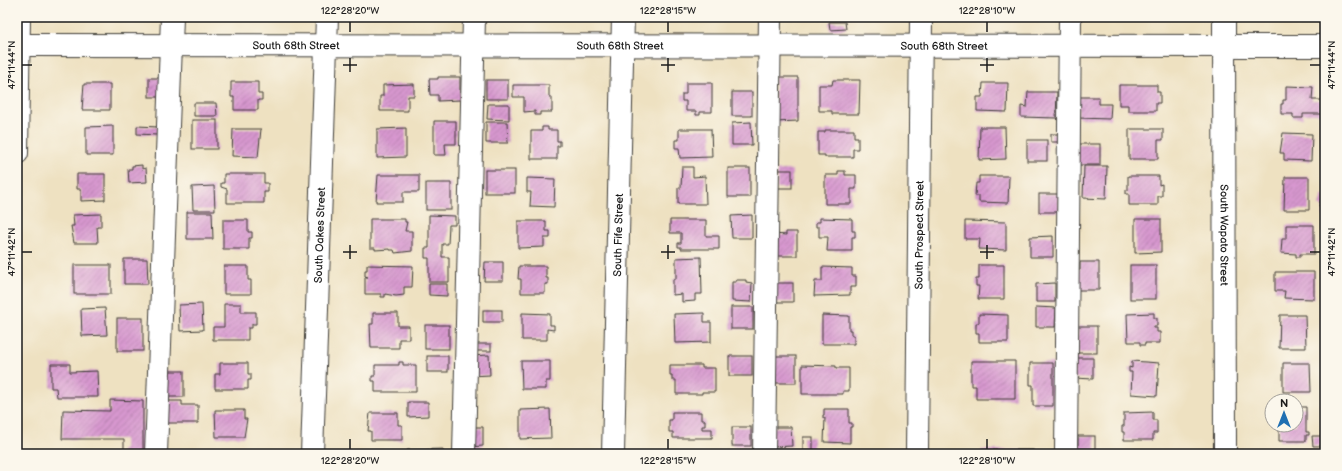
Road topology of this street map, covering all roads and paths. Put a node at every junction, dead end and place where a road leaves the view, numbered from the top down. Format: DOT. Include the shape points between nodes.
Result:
graph roads {
  1 [pos="19,17"];
  2 [pos="172,17"];
  3 [pos="327,17"];
  4 [pos="474,17"];
  5 [pos="623,17"];
  6 [pos="770,17"];
  7 [pos="921,17"];
  8 [pos="1070,17"];
  9 [pos="1224,17"];
  10 [pos="18,46"];
  11 [pos="172,46"];
  12 [pos="327,46"];
  13 [pos="474,46"];
  14 [pos="623,46"];
  15 [pos="770,46"];
  16 [pos="921,46"];
  17 [pos="1070,46"];
  18 [pos="1224,46"];
  19 [pos="1325,46"];
  20 [pos="17,154"];
  21 [pos="156,454"];
  22 [pos="312,454"];
  23 [pos="464,454"];
  24 [pos="613,454"];
  25 [pos="764,454"];
  26 [pos="917,454"];
  27 [pos="1066,454"];
  28 [pos="1225,454"];
  1 -- 10 [label="street"];
  2 -- 11 [label="street"];
  3 -- 12 [label="street, South Oakes Street"];
  4 -- 13 [label="street"];
  5 -- 14 [label="street, South Fife Street"];
  6 -- 15 [label="street"];
  7 -- 16 [label="street, South Prospect Street"];
  8 -- 17 [label="street"];
  9 -- 18 [label="street, South Wapato Street"];
  10 -- 11 [label="street, South 68th Street"];
  10 -- 20 [label="street"];
  11 -- 12 [label="street, South 68th Street"];
  11 -- 21 [label="street"];
  12 -- 13 [label="street, South 68th Street"];
  12 -- 22 [label="street, South Oakes Street"];
  13 -- 14 [label="street, South 68th Street"];
  13 -- 23 [label="street"];
  14 -- 15 [label="street, South 68th Street"];
  14 -- 24 [label="street, South Fife Street"];
  15 -- 16 [label="street, South 68th Street"];
  15 -- 25 [label="street"];
  16 -- 17 [label="street, South 68th Street"];
  16 -- 26 [label="street, South Prospect Street"];
  17 -- 18 [label="street, South 68th Street"];
  17 -- 27 [label="street"];
  18 -- 19 [label="street, South 68th Street"];
  18 -- 28 [label="street, South Wapato Street"];
}
